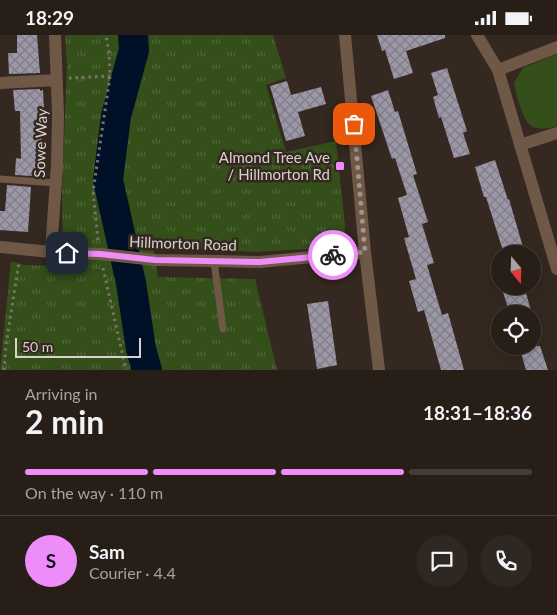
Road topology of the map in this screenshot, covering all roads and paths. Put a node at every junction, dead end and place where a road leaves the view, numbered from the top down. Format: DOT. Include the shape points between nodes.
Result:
graph roads {
  1 [pos="55,35"];
  2 [pos="106,35"];
  3 [pos="345,35"];
  4 [pos="477,35"];
  5 [pos="557,47"];
  6 [pos="498,70"];
  7 [pos="110,76"];
  8 [pos="56,80"];
  9 [pos="0,83"];
  10 [pos="557,133"];
  11 [pos="520,145"];
  12 [pos="0,179"];
  13 [pos="55,183"];
  14 [pos="0,247"];
  15 [pos="21,248"];
  16 [pos="51,252"];
  17 [pos="365,252"];
  18 [pos="100,254"];
  19 [pos="214,261"];
  20 [pos="557,269"];
  21 [pos="223,329"];
  22 [pos="4,370"];
  23 [pos="126,370"];
  24 [pos="379,370"];
  1 -- 8 [label="street, Sowe Way"];
  2 -- 7 [label="path"];
  3 -- 17 [label="street"];
  4 -- 6 [label="street"];
  5 -- 6 [label="street"];
  6 -- 11 [label="street"];
  7 -- 8 [label="path"];
  7 -- 18 [label="path" via="93,192"];
  8 -- 9 [label="street"];
  8 -- 13 [label="street, Sowe Way"];
  10 -- 11 [label="street"];
  11 -- 20 [label="street"];
  12 -- 13 [label="lane"];
  13 -- 16 [label="street, Sowe Way"];
  14 -- 15 [label="street, Hillmorton Road"];
  15 -- 16 [label="street, Hillmorton Road"];
  15 -- 22 [label="path"];
  16 -- 18 [label="street, Hillmorton Road"];
  17 -- 19 [label="street, Hillmorton Road" via="260,262"];
  17 -- 24 [label="street"];
  18 -- 19 [label="street, Hillmorton Road" via="155,260"];
  18 -- 23 [label="path"];
  19 -- 21 [label="lane"];
}
